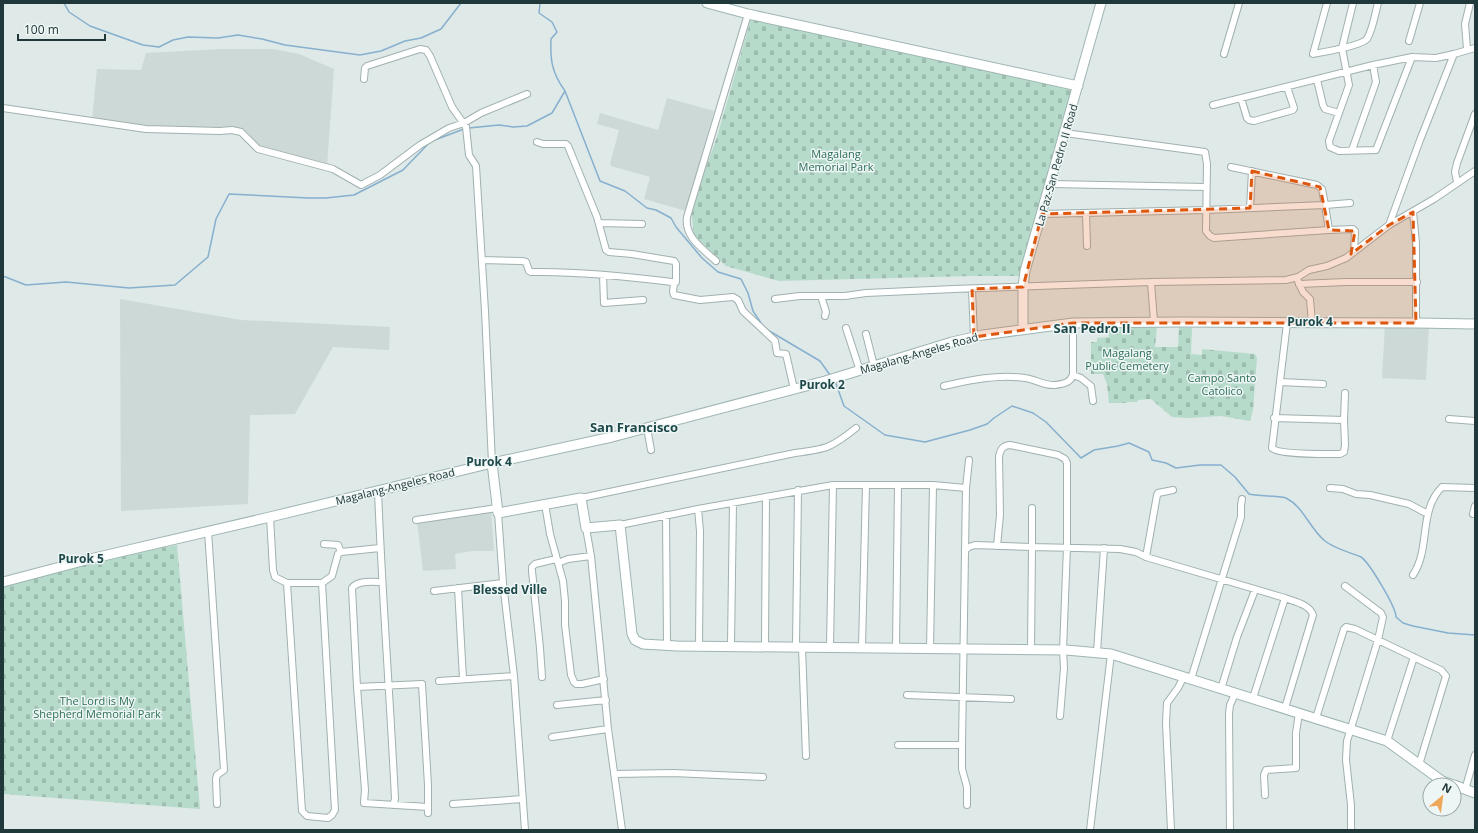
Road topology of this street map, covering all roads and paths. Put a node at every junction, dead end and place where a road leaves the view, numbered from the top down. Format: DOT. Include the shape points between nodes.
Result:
graph roads {
  1 [pos="707,3"];
  2 [pos="1101,3"];
  3 [pos="1239,3"];
  4 [pos="1327,3"];
  5 [pos="1353,3"];
  6 [pos="1378,3"];
  7 [pos="1420,3"];
  8 [pos="1470,3"];
  9 [pos="748,14"];
  10 [pos="1409,41"];
  11 [pos="1342,48"];
  12 [pos="1475,48"];
  13 [pos="1467,50"];
  14 [pos="1224,54"];
  15 [pos="1454,54"];
  16 [pos="1412,57"];
  17 [pos="1373,65"];
  18 [pos="1347,72"];
  19 [pos="364,79"];
  20 [pos="1317,80"];
  21 [pos="1078,86"];
  22 [pos="1288,87"];
  23 [pos="527,94"];
  24 [pos="1241,98"];
  25 [pos="1213,105"];
  26 [pos="3,108"];
  27 [pos="1339,113"];
  28 [pos="1475,114"];
  29 [pos="464,123"];
  30 [pos="1064,132"];
  31 [pos="537,142"];
  32 [pos="1352,150"];
  33 [pos="1231,167"];
  34 [pos="1252,171"];
  35 [pos="1475,171"];
  36 [pos="1457,182"];
  37 [pos="1051,184"];
  38 [pos="1206,187"];
  39 [pos="1350,203"];
  40 [pos="1324,205"];
  41 [pos="1250,208"];
  42 [pos="1206,210"];
  43 [pos="1413,212"];
  44 [pos="1086,213"];
  45 [pos="1042,214"];
  46 [pos="599,223"];
  47 [pos="642,224"];
  48 [pos="1389,225"];
  49 [pos="1329,230"];
  50 [pos="1087,246"];
  51 [pos="1354,252"];
  52 [pos="482,260"];
  53 [pos="716,261"];
  54 [pos="603,274"];
  55 [pos="1298,277"];
  56 [pos="1151,282"];
  57 [pos="1417,282"];
  58 [pos="674,283"];
  59 [pos="1299,284"];
  60 [pos="1023,287"];
  61 [pos="972,289"];
  62 [pos="820,296"];
  63 [pos="775,299"];
  64 [pos="643,300"];
  65 [pos="825,316"];
  66 [pos="1154,322"];
  67 [pos="1073,323"];
  68 [pos="1287,323"];
  69 [pos="1312,323"];
  70 [pos="1416,323"];
  71 [pos="1475,324"];
  72 [pos="846,328"];
  73 [pos="1023,329"];
  74 [pos="866,334"];
  75 [pos="974,336"];
  76 [pos="874,366"];
  77 [pos="860,371"];
  78 [pos="1073,375"];
  79 [pos="1280,382"];
  80 [pos="1323,384"];
  81 [pos="944,386"];
  82 [pos="794,389"];
  83 [pos="1345,393"];
  84 [pos="1093,401"];
  85 [pos="1274,418"];
  86 [pos="1449,419"];
  87 [pos="1344,420"];
  88 [pos="1475,421"];
  89 [pos="647,428"];
  90 [pos="856,428"];
  91 [pos="651,450"];
  92 [pos="969,460"];
  93 [pos="492,463"];
  94 [pos="866,484"];
  95 [pos="833,485"];
  96 [pos="898,485"];
  97 [pos="933,485"];
  98 [pos="966,488"];
  99 [pos="1330,488"];
  100 [pos="1475,488"];
  101 [pos="798,490"];
  102 [pos="1173,490"];
  103 [pos="378,491"];
  104 [pos="766,497"];
  105 [pos="581,498"];
  106 [pos="1242,499"];
  107 [pos="732,502"];
  108 [pos="545,504"];
  109 [pos="1475,506"];
  110 [pos="698,508"];
  111 [pos="1032,508"];
  112 [pos="497,510"];
  113 [pos="1428,512"];
  114 [pos="1473,514"];
  115 [pos="666,515"];
  116 [pos="270,517"];
  117 [pos="416,520"];
  118 [pos="620,525"];
  119 [pos="586,528"];
  120 [pos="208,531"];
  121 [pos="324,544"];
  122 [pos="997,546"];
  123 [pos="1032,547"];
  124 [pos="1066,547"];
  125 [pos="380,548"];
  126 [pos="1104,548"];
  127 [pos="965,550"];
  128 [pos="341,552"];
  129 [pos="591,556"];
  130 [pos="1146,557"];
  131 [pos="557,561"];
  132 [pos="1413,575"];
  133 [pos="1221,580"];
  134 [pos="3,582"];
  135 [pos="382,582"];
  136 [pos="287,583"];
  137 [pos="322,583"];
  138 [pos="503,584"];
  139 [pos="1345,586"];
  140 [pos="458,588"];
  141 [pos="434,590"];
  142 [pos="1255,590"];
  143 [pos="1285,598"];
  144 [pos="1378,640"];
  145 [pos="666,645"];
  146 [pos="699,645"];
  147 [pos="731,645"];
  148 [pos="765,646"];
  149 [pos="799,647"];
  150 [pos="830,647"];
  151 [pos="862,647"];
  152 [pos="896,648"];
  153 [pos="930,648"];
  154 [pos="964,649"];
  155 [pos="1031,650"];
  156 [pos="1063,650"];
  157 [pos="1096,652"];
  158 [pos="1111,654"];
  159 [pos="1414,656"];
  160 [pos="514,676"];
  161 [pos="542,677"];
  162 [pos="1187,678"];
  163 [pos="604,679"];
  164 [pos="463,680"];
  165 [pos="439,681"];
  166 [pos="390,686"];
  167 [pos="357,687"];
  168 [pos="1221,689"];
  169 [pos="1235,694"];
  170 [pos="907,695"];
  171 [pos="963,698"];
  172 [pos="1253,698"];
  173 [pos="1011,699"];
  174 [pos="606,700"];
  175 [pos="557,705"];
  176 [pos="1285,708"];
  177 [pos="1299,713"];
  178 [pos="1060,716"];
  179 [pos="1316,718"];
  180 [pos="1349,728"];
  181 [pos="608,729"];
  182 [pos="552,737"];
  183 [pos="1387,741"];
  184 [pos="898,745"];
  185 [pos="962,745"];
  186 [pos="1475,755"];
  187 [pos="806,756"];
  188 [pos="1419,765"];
  189 [pos="614,774"];
  190 [pos="763,777"];
  191 [pos="1436,777"];
  192 [pos="1462,789"];
  193 [pos="1465,790"];
  194 [pos="1475,793"];
  195 [pos="1265,795"];
  196 [pos="523,799"];
  197 [pos="217,804"];
  198 [pos="453,804"];
  199 [pos="393,805"];
  200 [pos="967,805"];
  201 [pos="525,830"];
  202 [pos="622,830"];
  203 [pos="1090,830"];
  204 [pos="1171,830"];
  205 [pos="1230,830"];
  206 [pos="1351,830"];
  1 -- 9 [label="street"];
  2 -- 21 [label="street, La Paz-San Pedro II Road"];
  3 -- 14 [label="street"];
  4 -- 11 [label="street" via="1313,54"];
  5 -- 11 [label="street"];
  6 -- 11 [label="street" via="1370,33 1364,42"];
  7 -- 10 [label="street"];
  8 -- 13 [label="street" via="1465,24"];
  9 -- 21 [label="street"];
  9 -- 53 [label="street" via="686,224 690,235"];
  11 -- 18 [label="street"];
  12 -- 13 [label="street"];
  13 -- 15 [label="street"];
  15 -- 16 [label="street" via="1436,58"];
  15 -- 48 [label="street"];
  16 -- 17 [label="street"];
  16 -- 32 [label="street" via="1378,148 1375,151"];
  17 -- 18 [label="street"];
  17 -- 32 [label="street" via="1376,82"];
  18 -- 20 [label="street"];
  18 -- 27 [label="street" via="1349,86"];
  19 -- 29 [label="street" via="367,66 426,50 452,107"];
  20 -- 22 [label="street"];
  20 -- 27 [label="street" via="1325,109"];
  21 -- 30 [label="street, La Paz-San Pedro II Road"];
  22 -- 24 [label="street"];
  22 -- 24 [label="street" via="1293,110 1254,121 1247,118"];
  23 -- 29 [label="street"];
  24 -- 25 [label="street"];
  26 -- 29 [label="street" via="146,129 241,132 258,149 333,169 361,185 380,175 420,145 449,128"];
  27 -- 32 [label="street" via="1328,144 1338,151"];
  28 -- 36 [label="street" via="1457,163"];
  29 -- 52 [label="street" via="467,131 467,149 476,166"];
  30 -- 37 [label="street, La Paz-San Pedro II Road"];
  30 -- 38 [label="street" via="1203,151 1206,155"];
  31 -- 46 [label="street" via="568,146"];
  33 -- 34 [label="street"];
  34 -- 40 [label="street" via="1317,185 1322,189"];
  34 -- 41 [label="street"];
  35 -- 36 [label="street"];
  36 -- 43 [label="street"];
  37 -- 38 [label="street"];
  37 -- 45 [label="street, La Paz-San Pedro II Road"];
  38 -- 42 [label="street"];
  39 -- 40 [label="street"];
  40 -- 41 [label="street"];
  40 -- 49 [label="street"];
  41 -- 42 [label="street"];
  42 -- 44 [label="street"];
  42 -- 49 [label="street" via="1206,231 1214,238"];
  43 -- 48 [label="street"];
  43 -- 57 [label="street"];
  44 -- 45 [label="street"];
  44 -- 50 [label="street"];
  45 -- 60 [label="street, La Paz-San Pedro II Road"];
  46 -- 47 [label="street"];
  46 -- 58 [label="street" via="607,251 674,261"];
  48 -- 51 [label="street"];
  49 -- 51 [label="street" via="1354,230"];
  51 -- 55 [label="street" via="1338,262 1309,270"];
  52 -- 54 [label="street" via="522,261 526,262 531,272"];
  52 -- 93 [label="street"];
  54 -- 58 [label="street"];
  54 -- 64 [label="street" via="604,303"];
  55 -- 56 [label="street" via="1286,280"];
  55 -- 59 [label="street"];
  56 -- 60 [label="street"];
  56 -- 66 [label="street"];
  57 -- 59 [label="street"];
  57 -- 70 [label="street"];
  58 -- 82 [label="street" via="674,295 700,300 733,297 738,300 743,311 775,341 777,353 786,354"];
  59 -- 69 [label="street" via="1302,292 1310,299"];
  60 -- 61 [label="street"];
  60 -- 73 [label="street, La Paz-San Pedro II Road"];
  61 -- 62 [label="street"];
  61 -- 75 [label="street"];
  62 -- 63 [label="street"];
  62 -- 65 [label="street"];
  66 -- 67 [label="street, Magalang-Angeles Road"];
  66 -- 68 [label="street, Magalang-Angeles Road"];
  67 -- 73 [label="street, Magalang-Angeles Road"];
  67 -- 78 [label="street"];
  68 -- 69 [label="street, Magalang-Angeles Road"];
  68 -- 79 [label="street"];
  69 -- 70 [label="street, Magalang-Angeles Road"];
  70 -- 71 [label="street, Magalang-Angeles Road"];
  72 -- 77 [label="street"];
  73 -- 75 [label="street, Magalang-Angeles Road"];
  74 -- 76 [label="street"];
  75 -- 76 [label="street, Magalang-Angeles Road"];
  76 -- 77 [label="street, Magalang-Angeles Road"];
  77 -- 82 [label="street, Magalang-Angeles Road"];
  78 -- 81 [label="street" via="1070,381 1056,385 1026,378 1005,377 968,380"];
  78 -- 84 [label="street" via="1091,386"];
  79 -- 80 [label="street"];
  79 -- 85 [label="street"];
  82 -- 89 [label="street, Magalang-Angeles Road"];
  83 -- 87 [label="street"];
  85 -- 87 [label="street"];
  85 -- 87 [label="street" via="1274,451 1323,454 1344,452"];
  86 -- 88 [label="street"];
  89 -- 91 [label="street"];
  89 -- 93 [label="street, Magalang-Angeles Road"];
  90 -- 105 [label="street" via="839,442 822,450 795,453"];
  92 -- 98 [label="street"];
  93 -- 103 [label="street, Magalang-Angeles Road"];
  93 -- 112 [label="street"];
  94 -- 95 [label="street"];
  94 -- 96 [label="street"];
  94 -- 151 [label="street"];
  95 -- 101 [label="street"];
  95 -- 150 [label="street"];
  96 -- 97 [label="street"];
  96 -- 152 [label="street"];
  97 -- 98 [label="street"];
  97 -- 153 [label="street"];
  98 -- 127 [label="street"];
  99 -- 113 [label="street" via="1409,504"];
  100 -- 113 [label="street" via="1442,487 1433,498"];
  101 -- 104 [label="street"];
  101 -- 149 [label="street"];
  102 -- 130 [label="street" via="1157,495"];
  103 -- 116 [label="street, Magalang-Angeles Road"];
  103 -- 125 [label="street"];
  104 -- 107 [label="street"];
  104 -- 148 [label="street"];
  105 -- 108 [label="street"];
  105 -- 119 [label="street"];
  106 -- 133 [label="street" via="1241,517"];
  107 -- 110 [label="street"];
  107 -- 147 [label="street"];
  108 -- 112 [label="street"];
  108 -- 131 [label="street"];
  109 -- 114 [label="street"];
  110 -- 115 [label="street"];
  110 -- 146 [label="street"];
  111 -- 123 [label="street"];
  112 -- 117 [label="street"];
  112 -- 138 [label="street"];
  113 -- 132 [label="street" via="1419,563"];
  115 -- 118 [label="street"];
  115 -- 145 [label="street"];
  116 -- 120 [label="street, Magalang-Angeles Road"];
  116 -- 136 [label="street" via="273,570 275,577"];
  118 -- 119 [label="street"];
  118 -- 145 [label="street" via="632,634 635,640 643,644"];
  119 -- 129 [label="street"];
  120 -- 134 [label="street, Magalang-Angeles Road"];
  120 -- 197 [label="street" via="224,770 216,778"];
  121 -- 128 [label="street" via="338,544"];
  122 -- 123 [label="street"];
  122 -- 124 [label="street" via="1000,515 999,456 1003,446 1010,445 1058,455 1066,460"];
  122 -- 127 [label="street" via="975,545"];
  123 -- 124 [label="street"];
  123 -- 155 [label="street"];
  124 -- 126 [label="street"];
  124 -- 156 [label="street"];
  125 -- 128 [label="street"];
  125 -- 135 [label="street"];
  126 -- 130 [label="street" via="1130,550"];
  126 -- 157 [label="street"];
  127 -- 154 [label="street"];
  128 -- 137 [label="street" via="338,554 332,576"];
  129 -- 131 [label="street"];
  129 -- 163 [label="street"];
  130 -- 133 [label="street"];
  131 -- 161 [label="street" via="535,564 532,571"];
  131 -- 163 [label="street" via="563,581 565,625 570,670 574,682 582,684"];
  133 -- 142 [label="street"];
  133 -- 162 [label="street"];
  135 -- 166 [label="street"];
  135 -- 167 [label="street" via="359,583 352,588"];
  136 -- 137 [label="street"];
  136 -- 137 [label="street" via="302,811 307,816 328,818 335,810"];
  138 -- 140 [label="street"];
  138 -- 160 [label="street"];
  139 -- 144 [label="street" via="1381,613 1383,617"];
  140 -- 141 [label="street"];
  140 -- 164 [label="street"];
  142 -- 143 [label="street"];
  142 -- 168 [label="street"];
  143 -- 172 [label="street"];
  143 -- 176 [label="street" via="1307,606 1313,615"];
  144 -- 159 [label="street"];
  144 -- 179 [label="street" via="1346,627"];
  144 -- 180 [label="street"];
  145 -- 146 [label="street"];
  146 -- 147 [label="street"];
  147 -- 148 [label="street"];
  148 -- 149 [label="street"];
  149 -- 150 [label="street"];
  149 -- 187 [label="street"];
  150 -- 151 [label="street"];
  151 -- 152 [label="street"];
  152 -- 153 [label="street"];
  153 -- 154 [label="street"];
  154 -- 155 [label="street"];
  154 -- 171 [label="street"];
  155 -- 156 [label="street"];
  156 -- 157 [label="street"];
  156 -- 178 [label="street"];
  157 -- 158 [label="street"];
  158 -- 162 [label="street"];
  158 -- 203 [label="street"];
  159 -- 183 [label="street"];
  159 -- 188 [label="street" via="1441,670 1446,676"];
  160 -- 164 [label="street"];
  160 -- 196 [label="street"];
  162 -- 168 [label="street"];
  162 -- 204 [label="street" via="1167,703"];
  163 -- 174 [label="street"];
  164 -- 165 [label="street"];
  166 -- 167 [label="street"];
  166 -- 199 [label="street" via="395,799"];
  166 -- 199 [label="street" via="422,684 428,772 428,810"];
  167 -- 199 [label="street" via="364,803"];
  168 -- 169 [label="street"];
  169 -- 172 [label="street"];
  169 -- 205 [label="street" via="1228,714"];
  170 -- 171 [label="street"];
  171 -- 173 [label="street"];
  171 -- 185 [label="street"];
  172 -- 176 [label="street"];
  174 -- 175 [label="street"];
  174 -- 181 [label="street"];
  176 -- 177 [label="street"];
  177 -- 179 [label="street"];
  177 -- 195 [label="street" via="1296,768 1266,770"];
  179 -- 180 [label="street"];
  180 -- 183 [label="street"];
  180 -- 206 [label="street" via="1346,747"];
  181 -- 182 [label="street"];
  181 -- 189 [label="street"];
  183 -- 188 [label="street"];
  184 -- 185 [label="street"];
  185 -- 200 [label="street"];
  186 -- 193 [label="street"];
  188 -- 191 [label="street"];
  189 -- 190 [label="street"];
  189 -- 202 [label="street"];
  192 -- 193 [label="street"];
  193 -- 194 [label="street"];
  196 -- 198 [label="street"];
  196 -- 201 [label="street"];
}
